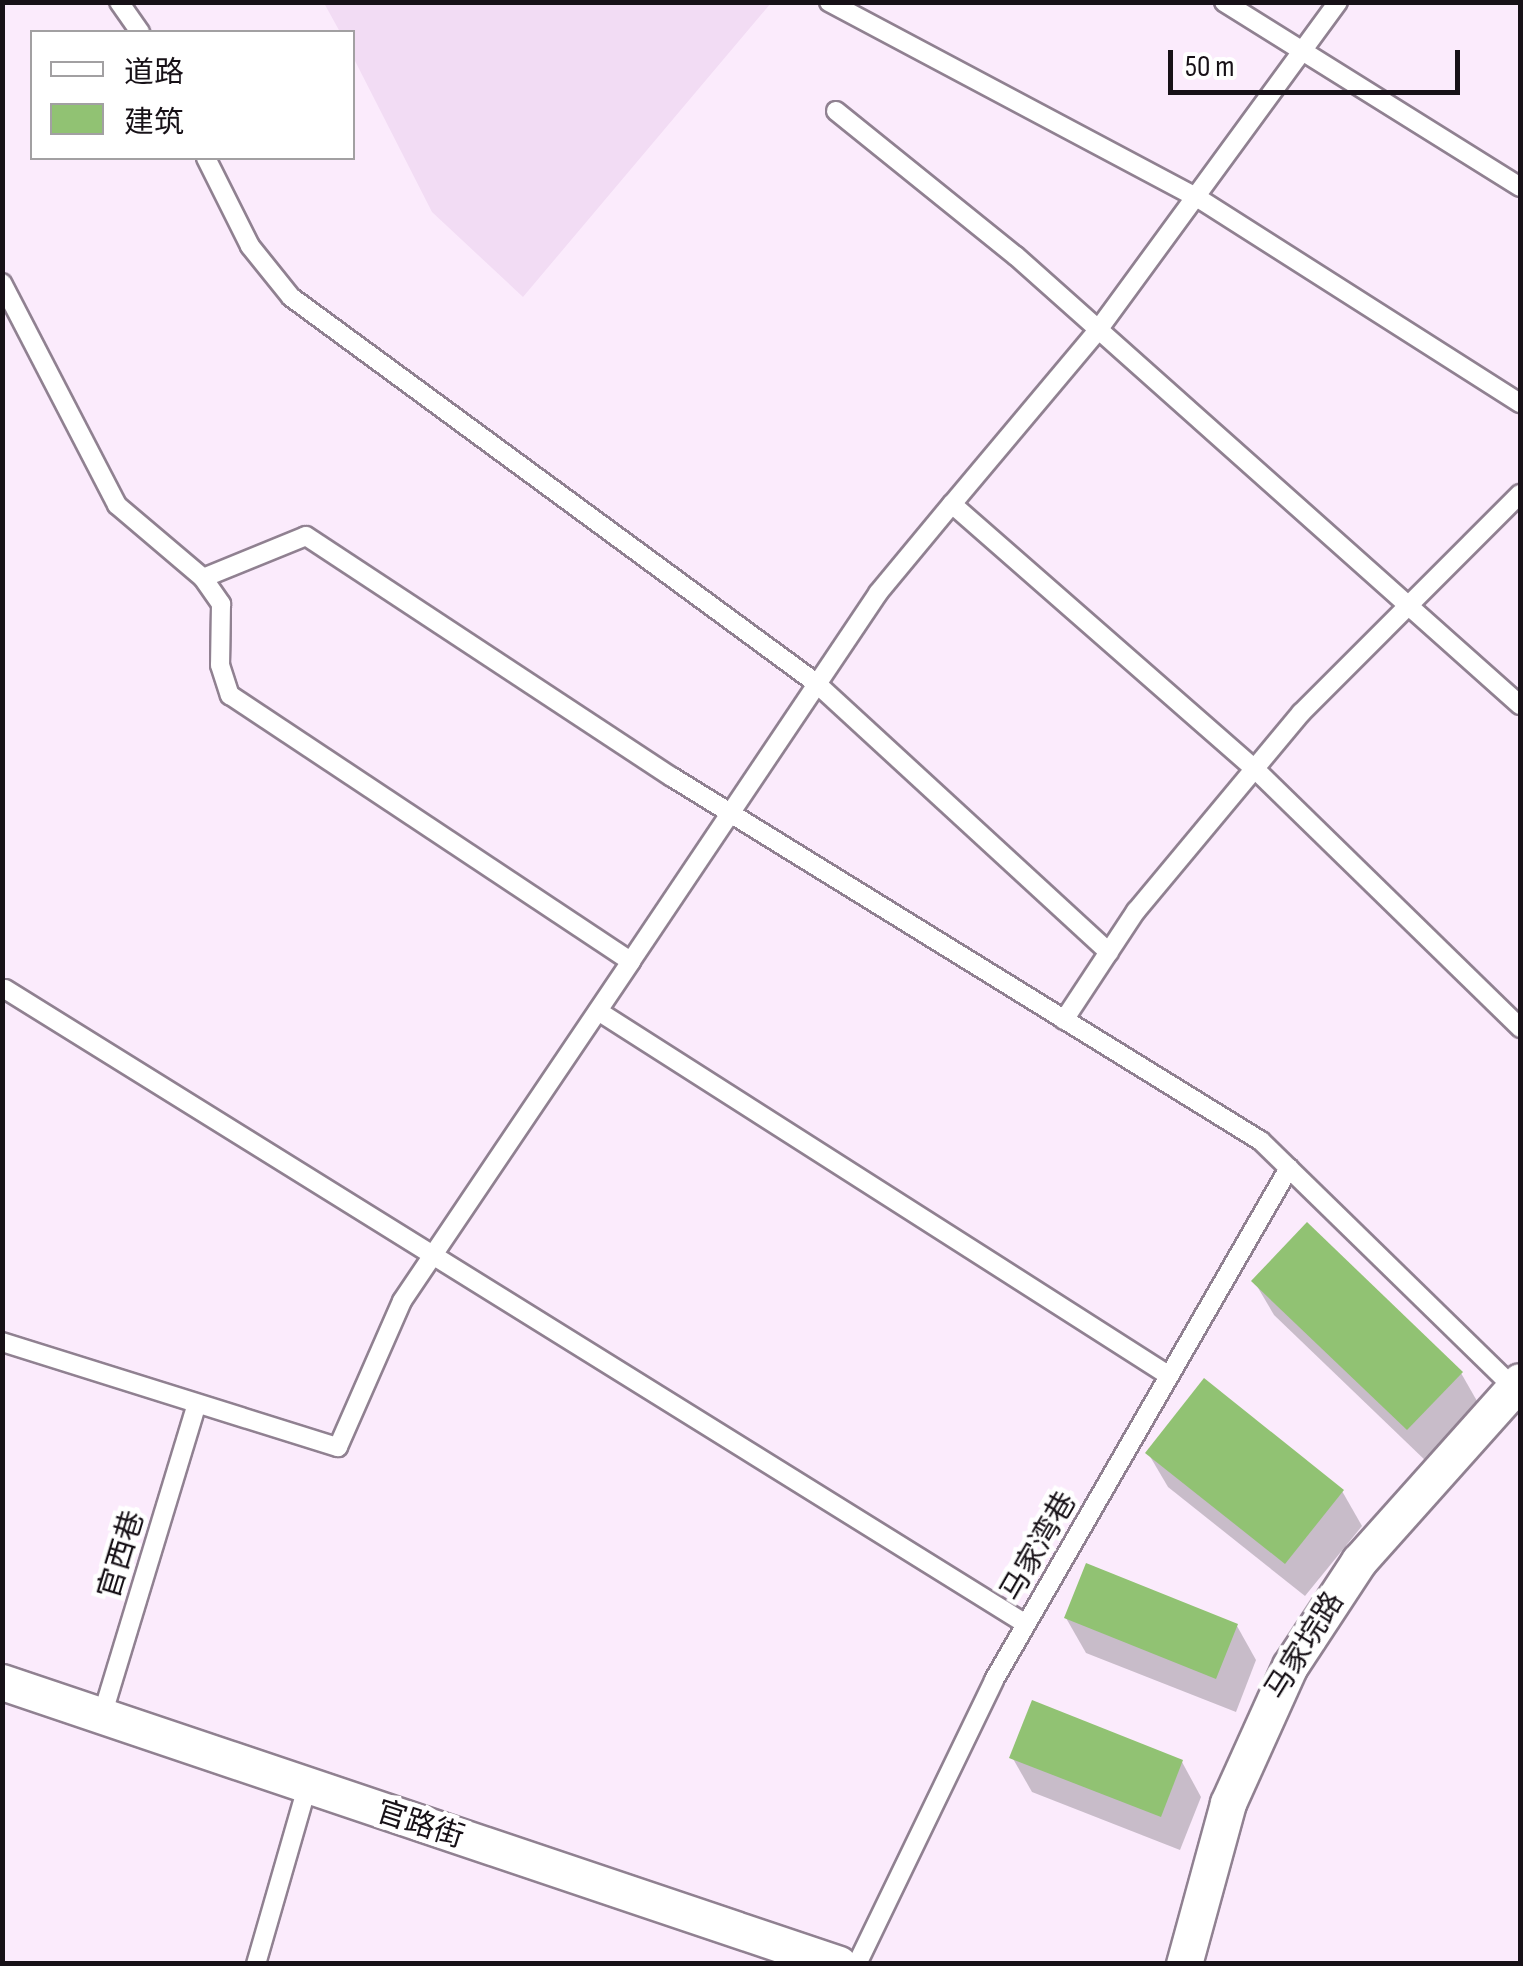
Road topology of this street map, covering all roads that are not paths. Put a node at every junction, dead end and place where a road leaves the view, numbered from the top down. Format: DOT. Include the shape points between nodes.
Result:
graph roads {
  1 [pos="119,2"];
  2 [pos="829,2"];
  3 [pos="1224,2"];
  4 [pos="1338,2"];
  5 [pos="139,30"];
  6 [pos="1303,46"];
  7 [pos="836,111"];
  8 [pos="207,160"];
  9 [pos="1520,187"];
  10 [pos="1198,198"];
  11 [pos="2,283"];
  12 [pos="1100,329"];
  13 [pos="1520,403"];
  14 [pos="1520,494"];
  15 [pos="952,504"];
  16 [pos="204,578"];
  17 [pos="1411,603"];
  18 [pos="816,683"];
  19 [pos="1520,705"];
  20 [pos="1255,768"];
  21 [pos="728,812"];
  22 [pos="1109,952"];
  23 [pos="632,961"];
  24 [pos="4,989"];
  25 [pos="598,1011"];
  26 [pos="1064,1020"];
  27 [pos="1520,1028"];
  28 [pos="1288,1168"];
  29 [pos="432,1255"];
  30 [pos="2,1342"];
  31 [pos="1168,1375"];
  32 [pos="1517,1384"];
  33 [pos="195,1409"];
  34 [pos="1026,1624"];
  35 [pos="2,1682"];
  36 [pos="102,1716"];
  37 [pos="307,1787"];
  38 [pos="256,1964"];
  39 [pos="839,1964"];
  40 [pos="858,1964"];
  41 [pos="1184,1964"];
  1 -- 5 [label="lane"];
  2 -- 10 [label="lane"];
  3 -- 6 [label="lane"];
  4 -- 6 [label="lane"];
  6 -- 9 [label="lane"];
  6 -- 10 [label="lane"];
  7 -- 12 [label="lane"];
  8 -- 18 [label="lane" via="250,246 291,297"];
  10 -- 12 [label="lane"];
  10 -- 13 [label="lane"];
  11 -- 16 [label="lane" via="117,504"];
  12 -- 15 [label="lane"];
  12 -- 17 [label="lane"];
  14 -- 17 [label="lane"];
  15 -- 18 [label="lane"];
  15 -- 20 [label="lane"];
  16 -- 21 [label="lane" via="306,536"];
  16 -- 23 [label="lane" via="222,604 220,665 230,695"];
  17 -- 19 [label="lane"];
  17 -- 20 [label="lane"];
  18 -- 21 [label="lane"];
  18 -- 22 [label="lane"];
  20 -- 22 [label="lane"];
  20 -- 27 [label="lane"];
  21 -- 23 [label="lane"];
  21 -- 26 [label="lane"];
  22 -- 26 [label="lane"];
  23 -- 25 [label="lane"];
  24 -- 29 [label="lane"];
  25 -- 29 [label="lane"];
  25 -- 31 [label="lane"];
  26 -- 28 [label="lane"];
  28 -- 31 [label="lane, 马家湾巷"];
  28 -- 32 [label="lane"];
  29 -- 33 [label="lane" via="402,1301 338,1447"];
  29 -- 34 [label="lane"];
  30 -- 33 [label="lane"];
  31 -- 34 [label="lane, 马家湾巷"];
  32 -- 41 [label="street, 马家垸路" via="1360,1561 1272,1698 1228,1803"];
  33 -- 36 [label="lane, 官西巷"];
  34 -- 40 [label="lane, 马家湾巷"];
  35 -- 36 [label="street, 官路街"];
  36 -- 37 [label="street, 官路街"];
  37 -- 38 [label="lane"];
  37 -- 39 [label="street, 官路街"];
}
